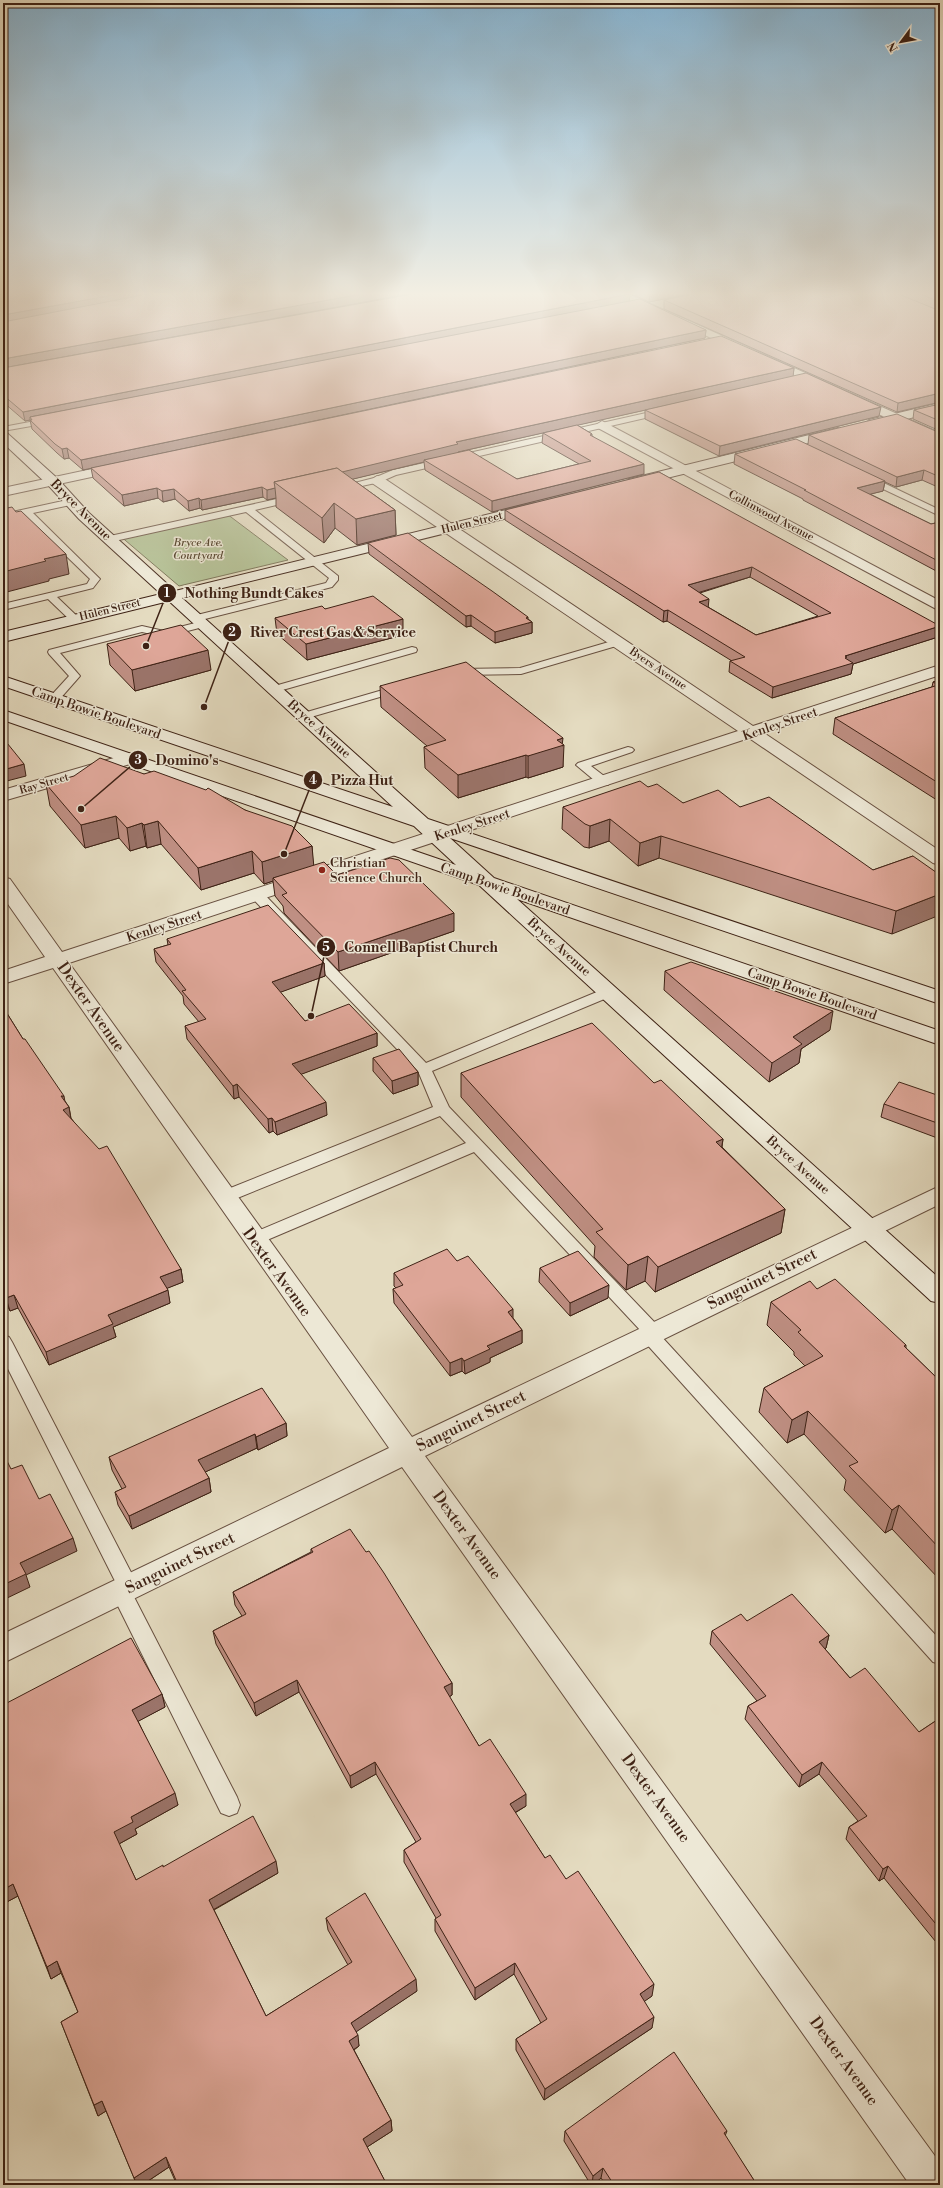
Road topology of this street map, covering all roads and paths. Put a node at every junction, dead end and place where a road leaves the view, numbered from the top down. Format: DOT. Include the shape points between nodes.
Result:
graph roads {
  1 [pos="844,395"];
  2 [pos="940,407"];
  3 [pos="670,409"];
  4 [pos="63,418"];
  5 [pos="895,418"];
  6 [pos="602,425"];
  7 [pos="864,426"];
  8 [pos="3,429"];
  9 [pos="848,430"];
  10 [pos="3,436"];
  11 [pos="940,438"];
  12 [pos="794,443"];
  13 [pos="808,449"];
  14 [pos="131,465"];
  15 [pos="685,469"];
  16 [pos="857,473"];
  17 [pos="377,480"];
  18 [pos="53,482"];
  19 [pos="624,485"];
  20 [pos="330,490"];
  21 [pos="3,492"];
  22 [pos="308,495"];
  23 [pos="72,502"];
  24 [pos="548,504"];
  25 [pos="248,509"];
  26 [pos="26,512"];
  27 [pos="940,513"];
  28 [pos="3,517"];
  29 [pos="449,529"];
  30 [pos="110,539"];
  31 [pos="314,562"];
  32 [pos="172,595"];
  33 [pos="50,596"];
  34 [pos="3,607"];
  35 [pos="940,607"];
  36 [pos="75,619"];
  37 [pos="200,621"];
  38 [pos="3,637"];
  39 [pos="619,642"];
  40 [pos="412,650"];
  41 [pos="940,670"];
  42 [pos="445,675"];
  43 [pos="3,681"];
  44 [pos="408,686"];
  45 [pos="275,689"];
  46 [pos="54,698"];
  47 [pos="3,715"];
  48 [pos="304,716"];
  49 [pos="752,733"];
  50 [pos="628,750"];
  51 [pos="131,758"];
  52 [pos="604,782"];
  53 [pos="3,796"];
  54 [pos="437,831"];
  55 [pos="393,850"];
  56 [pos="940,859"];
  57 [pos="486,882"];
  58 [pos="3,883"];
  59 [pos="258,896"];
  60 [pos="58,961"];
  61 [pos="3,978"];
  62 [pos="609,992"];
  63 [pos="940,998"];
  64 [pos="940,1038"];
  65 [pos="424,1069"];
  66 [pos="442,1109"];
  67 [pos="476,1145"];
  68 [pos="940,1194"];
  69 [pos="224,1197"];
  70 [pos="868,1228"];
  71 [pos="254,1239"];
  72 [pos="940,1294"];
  73 [pos="651,1333"];
  74 [pos="3,1342"];
  75 [pos="407,1452"];
  76 [pos="125,1590"];
  77 [pos="3,1649"];
  78 [pos="940,1656"];
  79 [pos="229,1805"];
  80 [pos="933,2185"];
  1 -- 5 [label="street"];
  2 -- 5 [label="street"];
  3 -- 6 [label="lane"];
  4 -- 8 [label="lane"];
  5 -- 7 [label="street"];
  5 -- 11 [label="street"];
  6 -- 15 [label="street, Collinwood Avenue"];
  6 -- 17 [label="lane" via="393,473"];
  9 -- 12 [label="street"];
  10 -- 18 [label="street, Bryce Avenue"];
  12 -- 13 [label="lane"];
  12 -- 15 [label="street"];
  14 -- 18 [label="street"];
  15 -- 19 [label="street"];
  15 -- 35 [label="street, Collinwood Avenue"];
  16 -- 27 [label="lane"];
  17 -- 20 [label="lane"];
  17 -- 29 [label="street, Byers Avenue"];
  18 -- 21 [label="street"];
  18 -- 23 [label="street, Bryce Avenue"];
  22 -- 25 [label="lane"];
  23 -- 26 [label="lane"];
  23 -- 30 [label="street, Bryce Avenue"];
  24 -- 29 [label="street, Hulen Street"];
  25 -- 30 [label="lane"];
  25 -- 31 [label="lane"];
  26 -- 28 [label="lane"];
  26 -- 33 [label="lane" via="95,579 90,586"];
  29 -- 31 [label="street, Hulen Street"];
  29 -- 39 [label="street, Byers Avenue"];
  30 -- 32 [label="street, Bryce Avenue"];
  31 -- 32 [label="street, Hulen Street"];
  31 -- 37 [label="lane" via="335,578 329,585"];
  32 -- 36 [label="street, Hulen Street"];
  32 -- 37 [label="street, Bryce Avenue"];
  33 -- 34 [label="lane"];
  33 -- 36 [label="lane"];
  36 -- 38 [label="street, Hulen Street"];
  37 -- 45 [label="street, Bryce Avenue"];
  37 -- 46 [label="lane" via="164,634 142,629 53,652 75,676"];
  39 -- 42 [label="lane" via="521,671 453,672"];
  39 -- 49 [label="street, Byers Avenue"];
  40 -- 45 [label="lane"];
  41 -- 49 [label="street, Kenley Street"];
  43 -- 46 [label="street, Camp Bowie Boulevard"];
  44 -- 48 [label="lane"];
  45 -- 48 [label="street, Bryce Avenue"];
  46 -- 54 [label="street, Camp Bowie Boulevard"];
  47 -- 51 [label="street, Camp Bowie Boulevard"];
  48 -- 54 [label="street, Bryce Avenue"];
  49 -- 52 [label="street, Kenley Street"];
  49 -- 56 [label="street, Byers Avenue"];
  50 -- 52 [label="lane" via="582,765"];
  51 -- 53 [label="street, Ray Street"];
  51 -- 55 [label="street, Camp Bowie Boulevard"];
  52 -- 54 [label="street, Kenley Street"];
  54 -- 55 [label="street, Kenley Street"];
  54 -- 57 [label="street, Bryce Avenue"];
  54 -- 63 [label="street, Camp Bowie Boulevard"];
  55 -- 57 [label="street, Camp Bowie Boulevard"];
  55 -- 59 [label="street, Kenley Street"];
  57 -- 62 [label="street, Bryce Avenue"];
  57 -- 64 [label="street, Camp Bowie Boulevard"];
  58 -- 60 [label="street, Dexter Avenue"];
  59 -- 60 [label="street, Kenley Street"];
  59 -- 65 [label="lane"];
  60 -- 61 [label="street, Kenley Street"];
  60 -- 69 [label="street, Dexter Avenue"];
  62 -- 65 [label="lane"];
  62 -- 70 [label="street, Bryce Avenue"];
  65 -- 66 [label="lane"];
  66 -- 67 [label="lane"];
  66 -- 69 [label="lane"];
  67 -- 71 [label="lane"];
  67 -- 73 [label="lane"];
  68 -- 70 [label="street, Sanguinet Street"];
  69 -- 71 [label="street, Dexter Avenue"];
  70 -- 72 [label="street, Bryce Avenue"];
  70 -- 73 [label="street, Sanguinet Street"];
  71 -- 75 [label="street, Dexter Avenue"];
  73 -- 75 [label="street, Sanguinet Street"];
  73 -- 78 [label="lane"];
  74 -- 76 [label="lane"];
  75 -- 76 [label="street, Sanguinet Street"];
  75 -- 80 [label="street, Dexter Avenue"];
  76 -- 77 [label="street, Sanguinet Street"];
  76 -- 79 [label="lane"];
}
